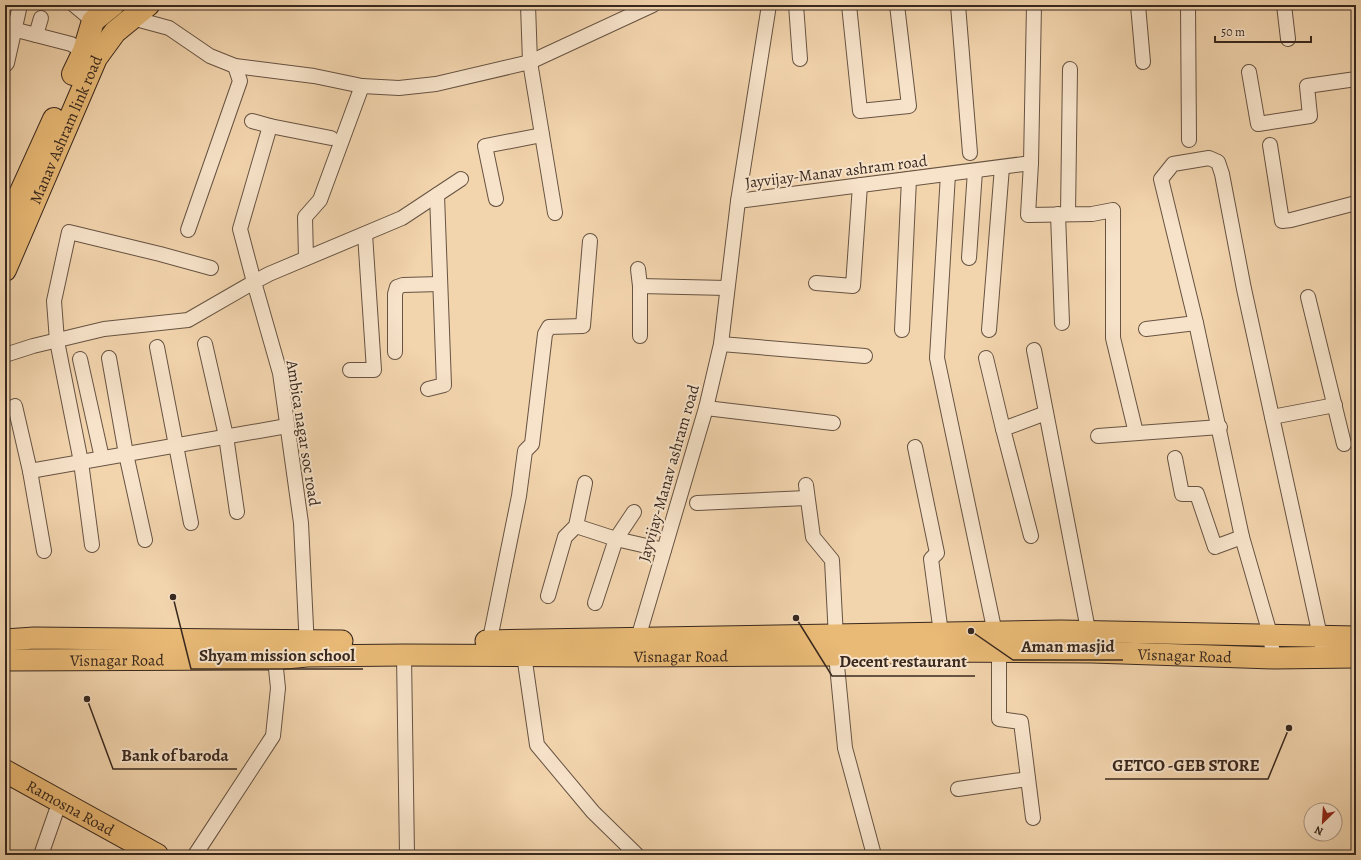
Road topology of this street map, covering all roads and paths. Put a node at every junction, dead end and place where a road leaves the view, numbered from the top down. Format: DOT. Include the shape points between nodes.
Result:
graph roads {
  1 [pos="20,5"];
  2 [pos="74,5"];
  3 [pos="113,5"];
  4 [pos="528,5"];
  5 [pos="652,5"];
  6 [pos="769,5"];
  7 [pos="796,5"];
  8 [pos="849,5"];
  9 [pos="897,5"];
  10 [pos="958,5"];
  11 [pos="1034,5"];
  12 [pos="1138,5"];
  13 [pos="1188,5"];
  14 [pos="1284,5"];
  15 [pos="140,12"];
  16 [pos="41,18"];
  17 [pos="93,21"];
  18 [pos="10,28"];
  19 [pos="36,35"];
  20 [pos="1288,39"];
  21 [pos="90,54"];
  22 [pos="800,59"];
  23 [pos="530,62"];
  24 [pos="1143,62"];
  25 [pos="5,65"];
  26 [pos="235,66"];
  27 [pos="1070,69"];
  28 [pos="1249,72"];
  29 [pos="1356,79"];
  30 [pos="362,86"];
  31 [pos="252,121"];
  32 [pos="270,126"];
  33 [pos="542,135"];
  34 [pos="331,138"];
  35 [pos="1190,140"];
  36 [pos="1270,145"];
  37 [pos="970,152"];
  38 [pos="1031,164"];
  39 [pos="1002,167"];
  40 [pos="975,171"];
  41 [pos="948,174"];
  42 [pos="461,179"];
  43 [pos="909,179"];
  44 [pos="860,185"];
  45 [pos="437,195"];
  46 [pos="496,199"];
  47 [pos="738,201"];
  48 [pos="1356,203"];
  49 [pos="554,213"];
  50 [pos="1063,214"];
  51 [pos="5,227"];
  52 [pos="188,230"];
  53 [pos="365,234"];
  54 [pos="590,241"];
  55 [pos="306,258"];
  56 [pos="969,258"];
  57 [pos="211,268"];
  58 [pos="638,269"];
  59 [pos="5,270"];
  60 [pos="254,282"];
  61 [pos="816,283"];
  62 [pos="440,284"];
  63 [pos="640,286"];
  64 [pos="727,288"];
  65 [pos="1308,297"];
  66 [pos="1062,323"];
  67 [pos="1196,323"];
  68 [pos="1146,329"];
  69 [pos="902,330"];
  70 [pos="989,330"];
  71 [pos="640,336"];
  72 [pos="57,341"];
  73 [pos="205,344"];
  74 [pos="721,344"];
  75 [pos="157,347"];
  76 [pos="1034,350"];
  77 [pos="395,352"];
  78 [pos="5,355"];
  79 [pos="865,356"];
  80 [pos="108,358"];
  81 [pos="986,358"];
  82 [pos="80,359"];
  83 [pos="350,370"];
  84 [pos="428,389"];
  85 [pos="1335,405"];
  86 [pos="15,406"];
  87 [pos="706,408"];
  88 [pos="1046,413"];
  89 [pos="1272,417"];
  90 [pos="833,423"];
  91 [pos="287,426"];
  92 [pos="1220,427"];
  93 [pos="1003,430"];
  94 [pos="1136,433"];
  95 [pos="226,436"];
  96 [pos="1098,436"];
  97 [pos="1344,444"];
  98 [pos="175,445"];
  99 [pos="915,447"];
  100 [pos="126,454"];
  101 [pos="102,458"];
  102 [pos="1175,458"];
  103 [pos="81,462"];
  104 [pos="30,470"];
  105 [pos="585,483"];
  106 [pos="697,503"];
  107 [pos="238,512"];
  108 [pos="634,512"];
  109 [pos="191,523"];
  110 [pos="576,526"];
  111 [pos="1031,536"];
  112 [pos="1242,537"];
  113 [pos="616,539"];
  114 [pos="145,540"];
  115 [pos="92,545"];
  116 [pos="44,550"];
  117 [pos="664,550"];
  118 [pos="548,596"];
  119 [pos="595,603"];
  120 [pos="1088,632"];
  121 [pos="941,633"];
  122 [pos="1270,636"];
  123 [pos="1356,637"];
  124 [pos="5,640"];
  125 [pos="836,642"];
  126 [pos="997,642"];
  127 [pos="636,647"];
  128 [pos="1322,647"];
  129 [pos="307,648"];
  130 [pos="488,648"];
  131 [pos="1092,652"];
  132 [pos="404,655"];
  133 [pos="524,655"];
  134 [pos="1356,657"];
  135 [pos="1274,658"];
  136 [pos="275,659"];
  137 [pos="5,660"];
  138 [pos="5,771"];
  139 [pos="1028,779"];
  140 [pos="5,785"];
  141 [pos="958,790"];
  142 [pos="56,812"];
  143 [pos="1033,818"];
  144 [pos="41,855"];
  145 [pos="135,855"];
  146 [pos="157,855"];
  147 [pos="195,855"];
  148 [pos="407,855"];
  149 [pos="637,855"];
  150 [pos="874,855"];
  1 -- 18 [label="street"];
  2 -- 17 [label="street"];
  3 -- 17 [label="highway"];
  4 -- 23 [label="street"];
  5 -- 23 [label="street"];
  6 -- 47 [label="street"];
  7 -- 22 [label="street"];
  8 -- 9 [label="street" via="860,111 909,106"];
  10 -- 37 [label="street"];
  11 -- 38 [label="street"];
  12 -- 24 [label="street"];
  13 -- 35 [label="street"];
  14 -- 20 [label="street"];
  15 -- 21 [label="highway, Manav Ashram link road"];
  15 -- 26 [label="street" via="210,56"];
  16 -- 19 [label="street"];
  17 -- 21 [label="highway"];
  18 -- 19 [label="street"];
  18 -- 25 [label="street"];
  19 -- 21 [label="street" via="71,44"];
  21 -- 51 [label="highway" via="51,127"];
  21 -- 59 [label="highway, Manav Ashram link road"];
  23 -- 30 [label="street" via="436,84 399,88"];
  23 -- 33 [label="street"];
  26 -- 30 [label="street" via="314,76"];
  26 -- 52 [label="street" via="240,81"];
  27 -- 50 [label="street"];
  28 -- 29 [label="street" via="1258,124 1310,116 1306,86"];
  30 -- 55 [label="street" via="320,200 306,217"];
  31 -- 32 [label="street"];
  32 -- 34 [label="street"];
  32 -- 60 [label="street, Ambica nagar soc road" via="240,229"];
  33 -- 46 [label="street" via="486,146"];
  33 -- 49 [label="street"];
  36 -- 48 [label="street" via="1282,221"];
  38 -- 39 [label="street, Jayvijay-Manav ashram road"];
  38 -- 50 [label="street" via="1028,215"];
  39 -- 40 [label="street, Jayvijay-Manav ashram road"];
  39 -- 70 [label="street"];
  40 -- 41 [label="street, Jayvijay-Manav ashram road"];
  40 -- 56 [label="street"];
  41 -- 43 [label="street, Jayvijay-Manav ashram road"];
  41 -- 126 [label="street" via="937,358"];
  42 -- 45 [label="street"];
  43 -- 44 [label="street, Jayvijay-Manav ashram road"];
  43 -- 69 [label="street"];
  44 -- 47 [label="street, Jayvijay-Manav ashram road"];
  44 -- 61 [label="street" via="854,286"];
  45 -- 53 [label="street" via="402,218"];
  45 -- 62 [label="street"];
  47 -- 64 [label="street, Jayvijay-Manav ashram road"];
  50 -- 66 [label="street"];
  50 -- 94 [label="street" via="1092,214 1113,210 1113,338"];
  53 -- 55 [label="street"];
  53 -- 83 [label="street" via="374,370"];
  54 -- 130 [label="street" via="583,326 549,327 545,334 532,444 525,451 519,496"];
  55 -- 60 [label="street"];
  57 -- 72 [label="street" via="70,232 54,301"];
  58 -- 63 [label="street"];
  60 -- 72 [label="street" via="188,320 104,329"];
  60 -- 91 [label="street, Ambica nagar soc road" via="280,372"];
  62 -- 77 [label="street" via="397,287 394,294"];
  62 -- 84 [label="street" via="444,386"];
  63 -- 64 [label="street"];
  63 -- 71 [label="street"];
  64 -- 74 [label="street, Jayvijay-Manav ashram road"];
  65 -- 85 [label="street"];
  67 -- 68 [label="street"];
  67 -- 89 [label="street" via="1161,179 1173,164 1209,158 1218,162 1222,174"];
  67 -- 92 [label="street"];
  72 -- 78 [label="street"];
  72 -- 103 [label="street"];
  73 -- 95 [label="street"];
  74 -- 79 [label="street"];
  74 -- 87 [label="street, Jayvijay-Manav ashram road"];
  75 -- 98 [label="street"];
  76 -- 88 [label="street"];
  80 -- 100 [label="street"];
  81 -- 93 [label="street"];
  82 -- 101 [label="street"];
  85 -- 89 [label="street"];
  85 -- 97 [label="street"];
  86 -- 104 [label="street"];
  87 -- 90 [label="street"];
  87 -- 117 [label="street, Jayvijay-Manav ashram road"];
  88 -- 93 [label="street"];
  88 -- 120 [label="street"];
  89 -- 128 [label="street"];
  91 -- 95 [label="street"];
  91 -- 129 [label="street, Ambica nagar soc road" via="301,523"];
  92 -- 94 [label="street"];
  92 -- 112 [label="street"];
  93 -- 111 [label="street"];
  94 -- 96 [label="street"];
  95 -- 98 [label="street"];
  95 -- 107 [label="street"];
  98 -- 100 [label="street"];
  98 -- 109 [label="street"];
  99 -- 121 [label="street" via="937,553 931,559"];
  100 -- 101 [label="street"];
  100 -- 114 [label="street"];
  101 -- 103 [label="street"];
  102 -- 112 [label="street" via="1182,494 1197,494 1215,547"];
  103 -- 104 [label="street"];
  103 -- 115 [label="street"];
  104 -- 116 [label="street"];
  105 -- 110 [label="street"];
  106 -- 125 [label="street" via="806,491 813,536 832,560"];
  108 -- 113 [label="street"];
  110 -- 113 [label="street"];
  110 -- 118 [label="street" via="565,537"];
  112 -- 122 [label="street"];
  113 -- 117 [label="street"];
  113 -- 119 [label="street"];
  117 -- 127 [label="street, Jayvijay-Manav ashram road"];
  120 -- 122 [label="main road"];
  120 -- 126 [label="main road"];
  120 -- 131 [label="street"];
  121 -- 125 [label="main road"];
  121 -- 126 [label="main road"];
  122 -- 128 [label="main road"];
  122 -- 135 [label="street"];
  123 -- 128 [label="main road"];
  124 -- 129 [label="main road" via="34,638"];
  125 -- 126 [label="main road, Visnagar Road" via="944,651"];
  125 -- 127 [label="main road, Visnagar Road"];
  125 -- 150 [label="street" via="846,748"];
  126 -- 131 [label="main road, Visnagar Road"];
  126 -- 139 [label="street" via="999,719 1021,722"];
  127 -- 130 [label="main road"];
  127 -- 133 [label="main road, Visnagar Road"];
  128 -- 134 [label="main road, Visnagar Road"];
  128 -- 135 [label="main road, Visnagar Road"];
  129 -- 130 [label="main road" via="436,642"];
  129 -- 132 [label="main road, Visnagar Road"];
  129 -- 136 [label="main road, Visnagar Road"];
  130 -- 132 [label="main road, Visnagar Road"];
  130 -- 133 [label="main road, Visnagar Road"];
  131 -- 135 [label="main road, Visnagar Road"];
  132 -- 148 [label="street"];
  133 -- 149 [label="street" via="537,745 593,812"];
  136 -- 137 [label="main road, Visnagar Road"];
  136 -- 147 [label="street" via="278,688 273,736"];
  138 -- 146 [label="highway, Ramosna Road"];
  139 -- 141 [label="street"];
  139 -- 143 [label="street"];
  140 -- 142 [label="highway, Ramosna Road"];
  142 -- 144 [label="street"];
  142 -- 145 [label="highway, Ramosna Road"];
}
